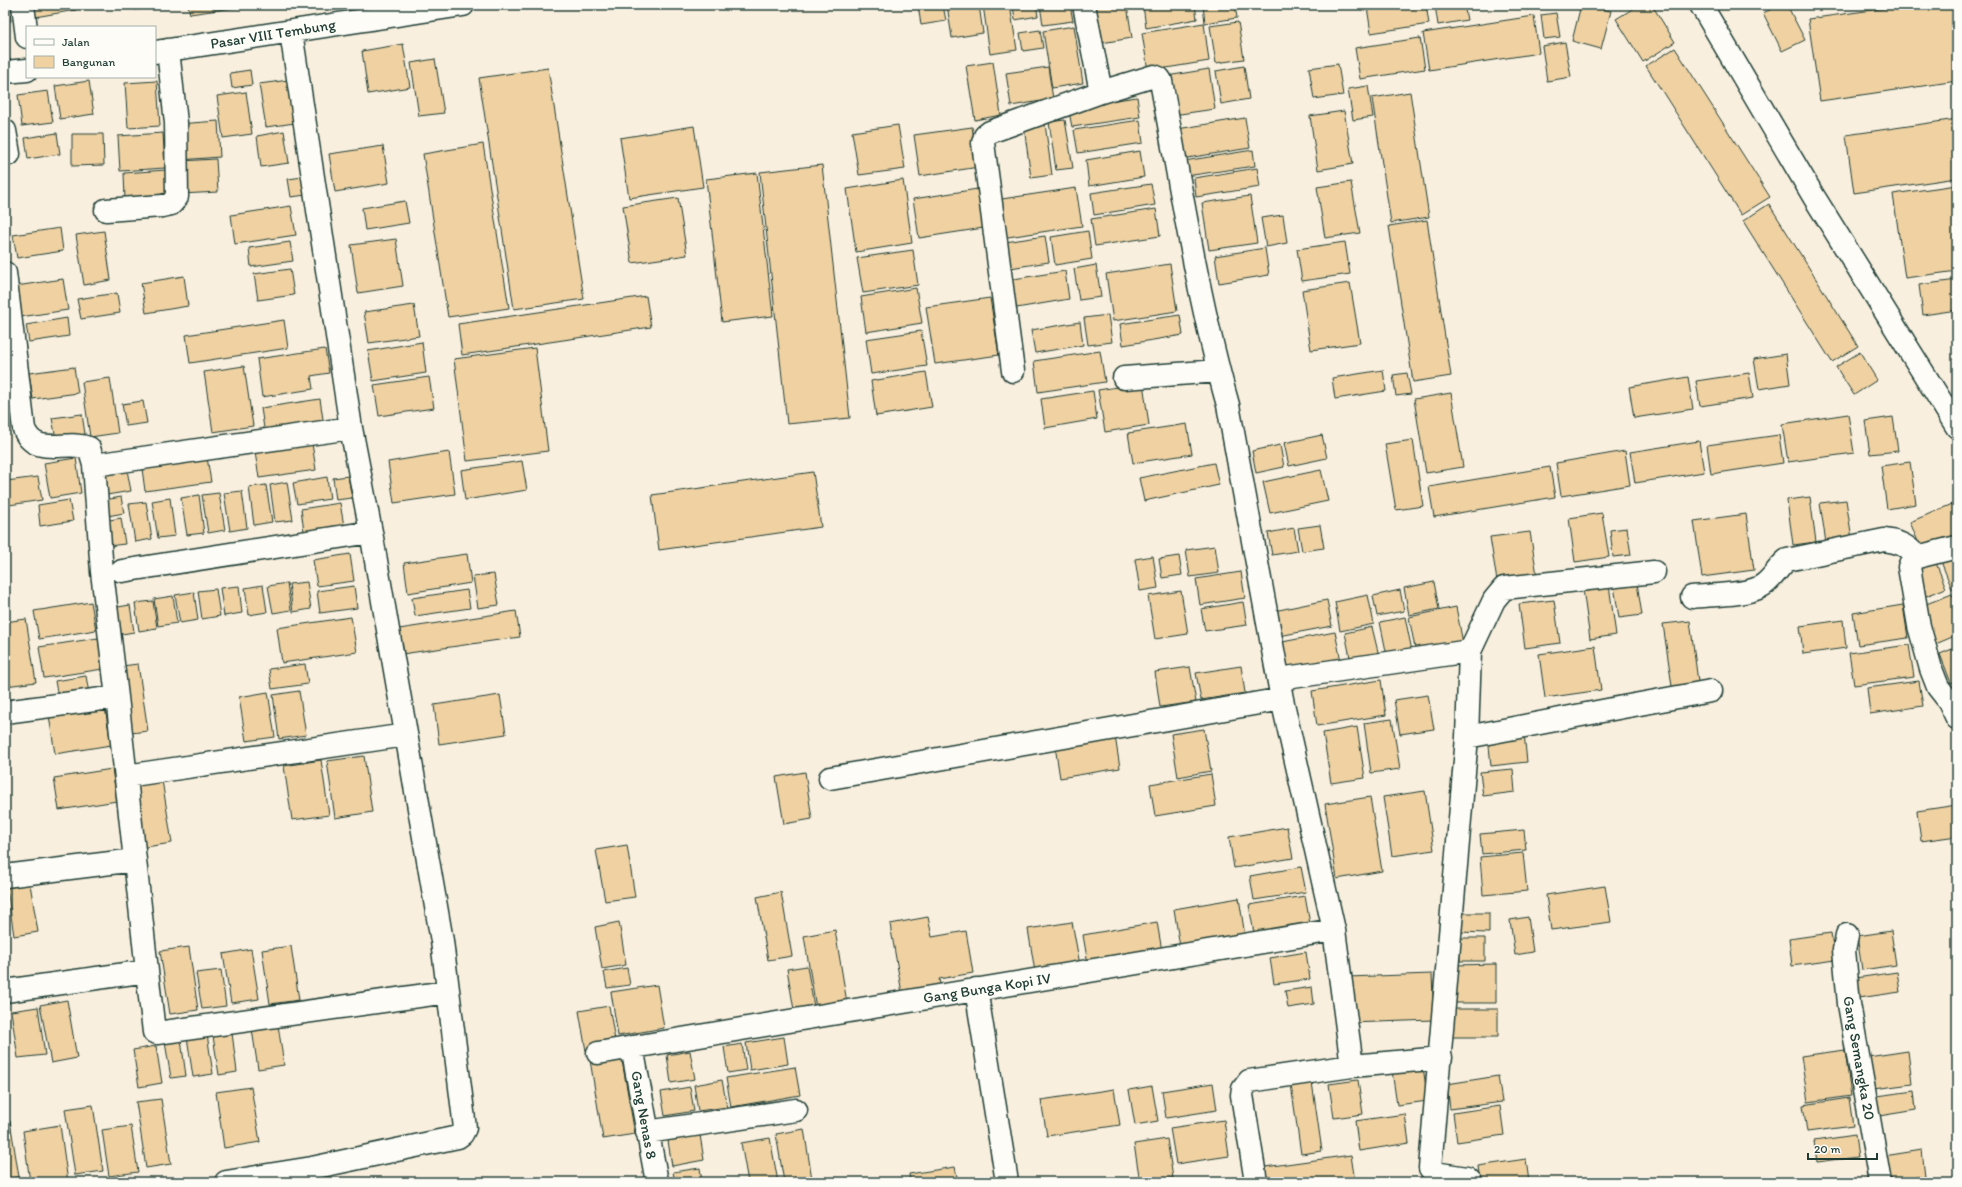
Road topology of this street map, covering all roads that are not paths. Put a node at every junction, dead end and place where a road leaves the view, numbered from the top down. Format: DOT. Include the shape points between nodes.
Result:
graph roads {
  1 [pos="23,5"];
  2 [pos="463,5"];
  3 [pos="1084,5"];
  4 [pos="1701,5"];
  5 [pos="26,29"];
  6 [pos="290,32"];
  7 [pos="162,51"];
  8 [pos="26,70"];
  9 [pos="5,72"];
  10 [pos="1101,92"];
  11 [pos="5,131"];
  12 [pos="9,154"];
  13 [pos="106,210"];
  14 [pos="5,273"];
  15 [pos="1014,371"];
  16 [pos="1218,371"];
  17 [pos="1124,378"];
  18 [pos="1957,427"];
  19 [pos="351,428"];
  20 [pos="94,465"];
  21 [pos="371,532"];
  22 [pos="1957,547"];
  23 [pos="1917,557"];
  24 [pos="122,571"];
  25 [pos="1654,572"];
  26 [pos="1692,597"];
  27 [pos="1470,651"];
  28 [pos="1281,689"];
  29 [pos="1711,692"];
  30 [pos="117,698"];
  31 [pos="5,712"];
  32 [pos="1957,718"];
  33 [pos="406,735"];
  34 [pos="1468,737"];
  35 [pos="126,776"];
  36 [pos="830,778"];
  37 [pos="135,860"];
  38 [pos="5,876"];
  39 [pos="1334,930"];
  40 [pos="1847,935"];
  41 [pos="147,971"];
  42 [pos="976,989"];
  43 [pos="5,991"];
  44 [pos="447,992"];
  45 [pos="636,1047"];
  46 [pos="598,1053"];
  47 [pos="1441,1058"];
  48 [pos="1352,1066"];
  49 [pos="796,1110"];
  50 [pos="647,1132"];
  51 [pos="1470,1181"];
  52 [pos="226,1182"];
  53 [pos="657,1182"];
  54 [pos="1007,1182"];
  55 [pos="1256,1182"];
  56 [pos="1880,1182"];
  1 -- 5 [label="street"];
  2 -- 6 [label="street, Pasar VIII Tembung"];
  3 -- 10 [label="street"];
  4 -- 18 [label="street" via="1814,197"];
  6 -- 7 [label="street, Pasar VIII Tembung"];
  6 -- 19 [label="street"];
  7 -- 13 [label="street" via="176,122 177,197 171,204 162,206"];
  8 -- 9 [label="street"];
  10 -- 15 [label="street" via="990,132 982,144"];
  10 -- 16 [label="street" via="1154,76 1161,81"];
  11 -- 12 [label="street"];
  14 -- 20 [label="street" via="24,429 28,438 34,444 81,445 89,448"];
  16 -- 17 [label="street"];
  16 -- 28 [label="street" via="1228,405"];
  19 -- 20 [label="street"];
  19 -- 21 [label="street"];
  20 -- 30 [label="street" via="102,572"];
  21 -- 24 [label="street"];
  21 -- 33 [label="street"];
  22 -- 23 [label="street"];
  23 -- 26 [label="street" via="1908,546 1897,541 1884,540 1787,560 1778,567 1769,581 1759,588"];
  23 -- 32 [label="street" via="1912,560 1909,567 1919,626 1938,687 1949,701"];
  25 -- 27 [label="street" via="1504,588 1494,600"];
  27 -- 28 [label="street"];
  27 -- 34 [label="street"];
  28 -- 36 [label="street"];
  28 -- 39 [label="street"];
  29 -- 34 [label="street"];
  30 -- 31 [label="street"];
  30 -- 35 [label="street"];
  33 -- 35 [label="street"];
  33 -- 44 [label="street" via="442,941"];
  34 -- 47 [label="street"];
  35 -- 37 [label="street"];
  37 -- 38 [label="street"];
  37 -- 41 [label="street"];
  39 -- 42 [label="street, Gang Bunga Kopi IV"];
  39 -- 48 [label="street"];
  40 -- 56 [label="street, Gang Semangka 20" via="1844,950 1849,1004"];
  41 -- 43 [label="street"];
  41 -- 44 [label="street" via="154,1032 157,1033"];
  42 -- 45 [label="street, Gang Bunga Kopi IV"];
  42 -- 54 [label="street"];
  44 -- 52 [label="street" via="465,1128 462,1134 458,1137 312,1168"];
  45 -- 46 [label="street, Gang Bunga Kopi IV"];
  45 -- 50 [label="street, Gang Nenas 8"];
  47 -- 48 [label="street"];
  47 -- 51 [label="street" via="1431,1170 1434,1173"];
  48 -- 55 [label="street" via="1249,1081 1243,1089"];
  49 -- 50 [label="street"];
  50 -- 53 [label="street, Gang Nenas 8"];
}
